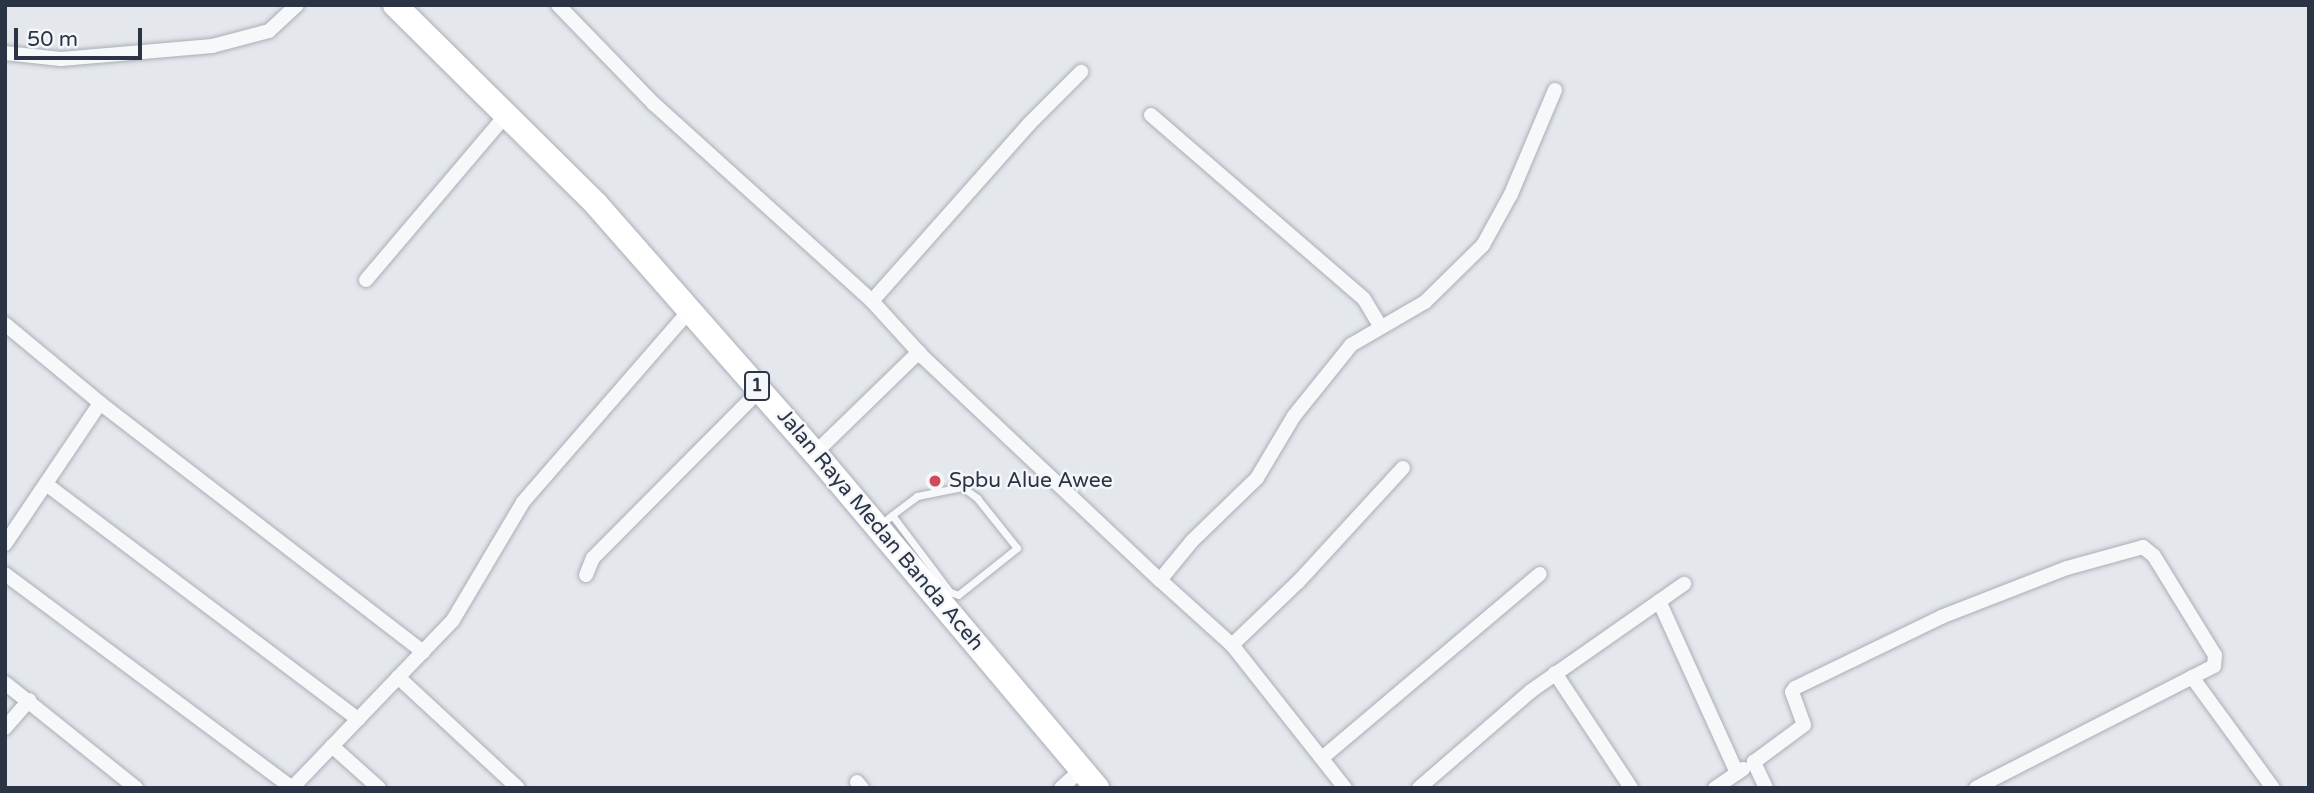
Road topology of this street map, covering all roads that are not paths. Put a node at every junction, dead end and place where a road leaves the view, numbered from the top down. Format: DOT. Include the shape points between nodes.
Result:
graph roads {
  1 [pos="298,5"];
  2 [pos="395,5"];
  3 [pos="558,5"];
  4 [pos="5,53"];
  5 [pos="1081,72"];
  6 [pos="1555,90"];
  7 [pos="506,115"];
  8 [pos="1152,115"];
  9 [pos="366,280"];
  10 [pos="872,301"];
  11 [pos="690,310"];
  12 [pos="5,324"];
  13 [pos="1380,326"];
  14 [pos="919,352"];
  15 [pos="760,390"];
  16 [pos="100,403"];
  17 [pos="815,453"];
  18 [pos="1403,468"];
  19 [pos="46,484"];
  20 [pos="885,521"];
  21 [pos="5,544"];
  22 [pos="5,574"];
  23 [pos="1540,574"];
  24 [pos="586,575"];
  25 [pos="1160,580"];
  26 [pos="1684,584"];
  27 [pos="1659,601"];
  28 [pos="1232,645"];
  29 [pos="422,652"];
  30 [pos="1555,673"];
  31 [pos="2201,673"];
  32 [pos="398,677"];
  33 [pos="5,683"];
  34 [pos="29,700"];
  35 [pos="358,719"];
  36 [pos="5,728"];
  37 [pos="332,746"];
  38 [pos="1322,758"];
  39 [pos="1754,762"];
  40 [pos="1737,773"];
  41 [pos="1090,779"];
  42 [pos="136,788"];
  43 [pos="379,788"];
  44 [pos="518,788"];
  45 [pos="1061,788"];
  46 [pos="1345,788"];
  47 [pos="1419,788"];
  48 [pos="1631,788"];
  49 [pos="1715,788"];
  50 [pos="1766,788"];
  51 [pos="1976,788"];
  52 [pos="2273,788"];
  1 -- 4 [label="street" via="270,31 212,46 61,60"];
  2 -- 7 [label="highway, Jalan Raya Medan Banda Aceh / 1"];
  3 -- 10 [label="street" via="654,104"];
  5 -- 10 [label="street"];
  6 -- 13 [label="street" via="1511,194 1483,245 1425,302"];
  7 -- 9 [label="street"];
  7 -- 11 [label="highway, Jalan Raya Medan Banda Aceh / 1" via="596,204"];
  8 -- 13 [label="street" via="1364,299"];
  10 -- 14 [label="street"];
  11 -- 15 [label="highway, Jalan Raya Medan Banda Aceh / 1"];
  11 -- 29 [label="street" via="523,502 453,620"];
  12 -- 16 [label="street"];
  13 -- 25 [label="street" via="1351,345 1326,372 1257,478 1192,541"];
  14 -- 17 [label="street"];
  14 -- 25 [label="street"];
  15 -- 17 [label="highway, Jalan Raya Medan Banda Aceh / 1"];
  15 -- 24 [label="street" via="593,558"];
  16 -- 19 [label="street"];
  16 -- 29 [label="street"];
  17 -- 20 [label="highway, Jalan Raya Medan Banda Aceh / 1"];
  18 -- 28 [label="street" via="1298,582"];
  19 -- 21 [label="street"];
  19 -- 35 [label="street"];
  20 -- 20 [label="lane" via="928,492 962,487 977,498 1017,548 958,595 950,592"];
  20 -- 41 [label="highway, Jalan Raya Medan Banda Aceh / 1"];
  22 -- 37 [label="street" via="292,788"];
  23 -- 38 [label="street"];
  25 -- 28 [label="street"];
  26 -- 27 [label="street"];
  27 -- 30 [label="street"];
  27 -- 40 [label="street"];
  28 -- 38 [label="street"];
  29 -- 32 [label="street"];
  30 -- 47 [label="street"];
  30 -- 48 [label="street"];
  31 -- 39 [label="street" via="2215,655 2154,556 2143,547 1941,617 1795,688 1792,692 1804,725"];
  31 -- 51 [label="street"];
  31 -- 52 [label="street"];
  32 -- 35 [label="street"];
  32 -- 44 [label="street"];
  33 -- 34 [label="street"];
  34 -- 36 [label="street"];
  34 -- 42 [label="street"];
  35 -- 37 [label="street"];
  37 -- 43 [label="street"];
  38 -- 46 [label="street"];
  39 -- 40 [label="street"];
  39 -- 50 [label="street"];
  40 -- 49 [label="street"];
  41 -- 45 [label="street"];
}
